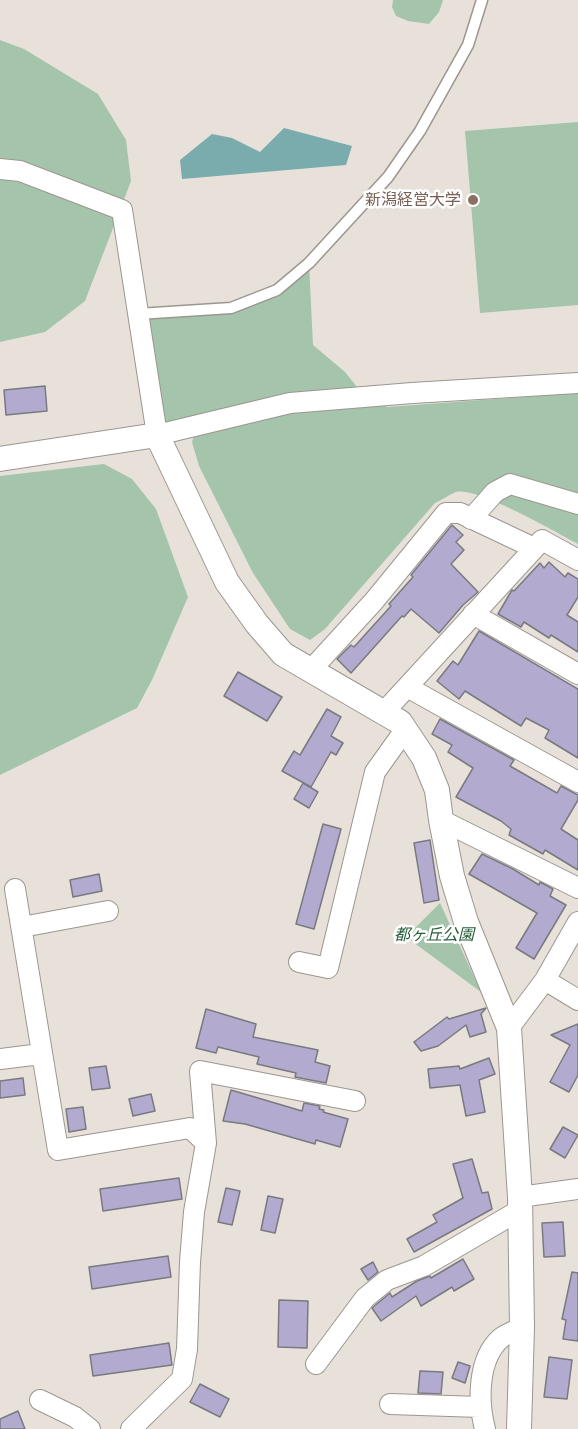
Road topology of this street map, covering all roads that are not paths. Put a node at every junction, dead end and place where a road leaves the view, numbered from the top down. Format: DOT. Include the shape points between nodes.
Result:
graph roads {
  1 [pos="482,0"];
  2 [pos="0,169"];
  3 [pos="138,314"];
  4 [pos="578,383"];
  5 [pos="157,435"];
  6 [pos="0,459"];
  7 [pos="578,504"];
  8 [pos="471,519"];
  9 [pos="534,548"];
  10 [pos="578,560"];
  11 [pos="473,614"];
  12 [pos="310,671"];
  13 [pos="578,674"];
  14 [pos="407,687"];
  15 [pos="384,712"];
  16 [pos="405,730"];
  17 [pos="578,782"];
  18 [pos="441,820"];
  19 [pos="578,888"];
  20 [pos="15,889"];
  21 [pos="108,911"];
  22 [pos="578,922"];
  23 [pos="22,927"];
  24 [pos="299,962"];
  25 [pos="545,980"];
  26 [pos="578,999"];
  27 [pos="509,1028"];
  28 [pos="41,1054"];
  29 [pos="0,1059"];
  30 [pos="355,1101"];
  31 [pos="206,1143"];
  32 [pos="578,1189"];
  33 [pos="520,1203"];
  34 [pos="522,1327"];
  35 [pos="316,1364"];
  36 [pos="40,1400"];
  37 [pos="390,1404"];
  38 [pos="480,1407"];
  39 [pos="90,1429"];
  40 [pos="131,1429"];
  41 [pos="485,1429"];
  42 [pos="519,1429"];
  1 -- 3 [label="lane" via="468,45 420,131 388,177 309,263 277,290 231,308"];
  2 -- 3 [label="street" via="21,171 122,210"];
  3 -- 5 [label="street"];
  4 -- 5 [label="street" via="290,403"];
  5 -- 6 [label="street"];
  5 -- 12 [label="street" via="227,582 283,654"];
  7 -- 8 [label="street" via="510,484 495,492"];
  8 -- 9 [label="street"];
  8 -- 12 [label="street" via="460,513 446,513"];
  9 -- 10 [label="street" via="542,540"];
  9 -- 11 [label="street"];
  11 -- 13 [label="street"];
  11 -- 14 [label="street"];
  12 -- 15 [label="street"];
  14 -- 15 [label="street"];
  14 -- 17 [label="street"];
  15 -- 16 [label="street"];
  16 -- 18 [label="street" via="424,758 437,790"];
  16 -- 24 [label="street" via="375,772 328,968"];
  18 -- 19 [label="street"];
  18 -- 27 [label="street" via="466,922"];
  20 -- 23 [label="street"];
  21 -- 23 [label="street"];
  22 -- 25 [label="street"];
  23 -- 28 [label="street"];
  25 -- 26 [label="street"];
  25 -- 27 [label="street"];
  27 -- 33 [label="street"];
  28 -- 29 [label="street"];
  28 -- 31 [label="street" via="58,1150 190,1128"];
  30 -- 31 [label="street" via="200,1071"];
  31 -- 40 [label="street" via="194,1212 182,1379"];
  32 -- 33 [label="street"];
  33 -- 34 [label="street"];
  33 -- 35 [label="street" via="424,1266 387,1280 365,1298"];
  34 -- 38 [label="street" via="500,1338 484,1363"];
  34 -- 42 [label="street"];
  36 -- 39 [label="street"];
  37 -- 38 [label="street"];
  38 -- 41 [label="street"];
}
